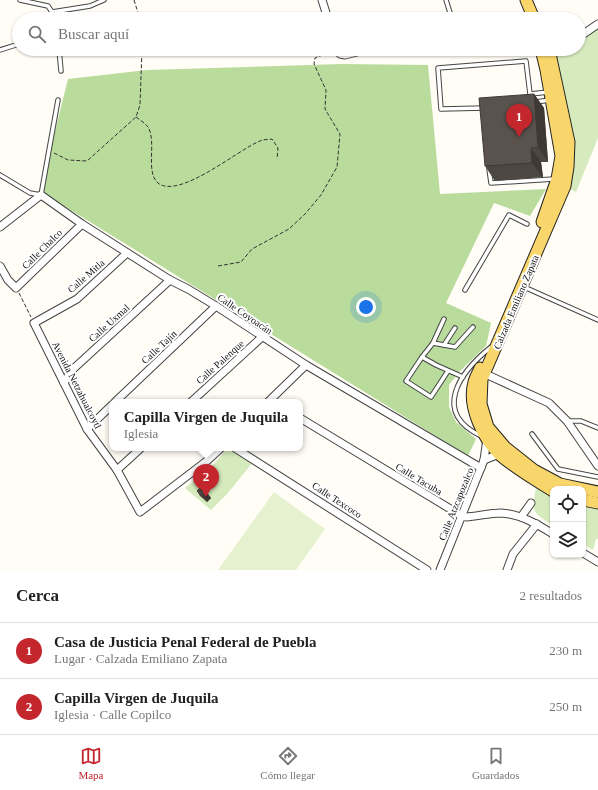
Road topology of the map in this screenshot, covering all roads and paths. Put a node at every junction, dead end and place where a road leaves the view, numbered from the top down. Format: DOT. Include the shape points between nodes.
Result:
graph roads {
  1 [pos="20,0"];
  2 [pos="104,0"];
  3 [pos="134,0"];
  4 [pos="322,0"];
  5 [pos="446,0"];
  6 [pos="526,0"];
  7 [pos="534,0"];
  8 [pos="99,1"];
  9 [pos="52,12"];
  10 [pos="138,12"];
  11 [pos="326,12"];
  12 [pos="450,12"];
  13 [pos="531,12"];
  14 [pos="538,12"];
  15 [pos="598,24"];
  16 [pos="586,32"];
  17 [pos="12,46"];
  18 [pos="0,50"];
  19 [pos="60,56"];
  20 [pos="142,56"];
  21 [pos="321,56"];
  22 [pos="550,56"];
  23 [pos="551,56"];
  24 [pos="61,71"];
  25 [pos="551,96"];
  26 [pos="58,100"];
  27 [pos="529,102"];
  28 [pos="491,107"];
  29 [pos="136,117"];
  30 [pos="48,152"];
  31 [pos="278,159"];
  32 [pos="488,163"];
  33 [pos="0,175"];
  34 [pos="557,179"];
  35 [pos="40,195"];
  36 [pos="82,224"];
  37 [pos="527,224"];
  38 [pos="0,227"];
  39 [pos="127,253"];
  40 [pos="0,266"];
  41 [pos="218,266"];
  42 [pos="170,280"];
  43 [pos="522,286"];
  44 [pos="16,288"];
  45 [pos="465,290"];
  46 [pos="216,306"];
  47 [pos="444,319"];
  48 [pos="598,320"];
  49 [pos="34,323"];
  50 [pos="473,327"];
  51 [pos="455,328"];
  52 [pos="262,337"];
  53 [pos="433,343"];
  54 [pos="444,345"];
  55 [pos="422,357"];
  56 [pos="306,365"];
  57 [pos="448,370"];
  58 [pos="478,371"];
  59 [pos="463,377"];
  60 [pos="64,383"];
  61 [pos="118,399"];
  62 [pos="194,399"];
  63 [pos="273,399"];
  64 [pos="109,408"];
  65 [pos="303,420"];
  66 [pos="567,421"];
  67 [pos="598,428"];
  68 [pos="87,429"];
  69 [pos="532,434"];
  70 [pos="486,439"];
  71 [pos="138,451"];
  72 [pos="218,451"];
  73 [pos="240,451"];
  74 [pos="499,454"];
  75 [pos="484,460"];
  76 [pos="598,466"];
  77 [pos="481,468"];
  78 [pos="117,470"];
  79 [pos="598,477"];
  80 [pos="550,489"];
  81 [pos="598,492"];
  82 [pos="586,501"];
  83 [pos="531,503"];
  84 [pos="598,503"];
  85 [pos="462,516"];
  86 [pos="521,517"];
  87 [pos="537,524"];
  88 [pos="550,532"];
  89 [pos="586,555"];
  90 [pos="598,562"];
  91 [pos="509,569"];
  92 [pos="428,570"];
  93 [pos="440,570"];
  1 -- 9 [label="lane" via="48,6"];
  2 -- 8 [label="lane"];
  3 -- 10 [label="path"];
  4 -- 11 [label="street"];
  5 -- 12 [label="lane"];
  6 -- 13 [label="main road"];
  7 -- 14 [label="main road"];
  8 -- 9 [label="lane" via="90,6"];
  15 -- 16 [label="street"];
  17 -- 18 [label="lane"];
  19 -- 24 [label="lane"];
  20 -- 29 [label="path" via="140,105"];
  21 -- 41 [label="path" via="315,58 314,64 326,90 325,109 340,134 337,167 321,196 289,229 252,249 241,262"];
  22 -- 25 [label="main road, Calzada Emiliano Zapata"];
  23 -- 43 [label="main road, Calzada Emiliano Zapata" via="569,142 568,167 565,186"];
  25 -- 27 [label="lane"];
  25 -- 28 [label="lane" via="530,94 526,61 438,68 441,109"];
  25 -- 34 [label="main road, Calzada Emiliano Zapata" via="561,156"];
  26 -- 30 [label="lane"];
  29 -- 30 [label="path" via="86,161 68,160"];
  29 -- 31 [label="path" via="148,126 152,138 152,174 158,183 167,187 179,185 207,173 260,141 272,139 278,148"];
  30 -- 35 [label="lane"];
  32 -- 34 [label="lane" via="491,183"];
  33 -- 35 [label="lane, Calle Coyoacán" via="30,193"];
  34 -- 58 [label="main road, Calzada Emiliano Zapata" via="520,278"];
  35 -- 36 [label="street, Calle Coyoacán"];
  35 -- 38 [label="street"];
  36 -- 39 [label="street, Calle Coyoacán"];
  36 -- 44 [label="street, Calle Chalco"];
  37 -- 45 [label="lane" via="508,215"];
  39 -- 42 [label="street, Calle Coyoacán"];
  39 -- 49 [label="street, Calle Mitla" via="77,299"];
  40 -- 44 [label="street"];
  42 -- 46 [label="street, Calle Coyoacán"];
  42 -- 60 [label="street, Calle Uxmal" via="71,371"];
  43 -- 48 [label="lane"];
  43 -- 58 [label="main road, Calzada Emiliano Zapata"];
  44 -- 49 [label="path"];
  46 -- 52 [label="street, Calle Coyoacán"];
  46 -- 61 [label="street, Calle Tajín"];
  47 -- 53 [label="lane"];
  49 -- 60 [label="street, Avenida Netzahualcoytl"];
  50 -- 54 [label="lane" via="455,347"];
  51 -- 54 [label="lane"];
  52 -- 56 [label="street, Calle Coyoacán"];
  52 -- 62 [label="street, Calle Palenque"];
  53 -- 54 [label="lane"];
  53 -- 55 [label="lane"];
  55 -- 57 [label="lane"];
  55 -- 57 [label="lane" via="406,381 432,397"];
  56 -- 63 [label="street"];
  56 -- 77 [label="street, Calle Coyoacán"];
  57 -- 59 [label="lane"];
  58 -- 59 [label="lane"];
  58 -- 66 [label="street" via="548,403"];
  58 -- 70 [label="main road, Calzada Emiliano Zapata" via="473,397 475,416"];
  58 -- 81 [label="main road, Calzada Emiliano Zapata" via="482,380 481,404 488,427 504,447 534,470 560,484"];
  59 -- 70 [label="lane" via="454,393 455,411 466,427"];
  60 -- 68 [label="street, Avenida Netzahualcoytl"];
  64 -- 68 [label="street"];
  65 -- 85 [label="street, Calle Tacuba"];
  66 -- 67 [label="lane" via="581,421"];
  66 -- 76 [label="street"];
  68 -- 78 [label="street, Avenida Netzahualcoytl"];
  69 -- 79 [label="lane" via="558,469"];
  70 -- 74 [label="main road, Calzada Emiliano Zapata"];
  70 -- 75 [label="street"];
  71 -- 78 [label="street"];
  72 -- 78 [label="street, Avenida Netzahualcoytl" via="140,512"];
  73 -- 92 [label="street, Calle Texcoco"];
  74 -- 75 [label="street, Calle Atzcapozalco"];
  74 -- 80 [label="main road, Calzada Emiliano Zapata"];
  75 -- 77 [label="street, Calle Atzcapozalco"];
  77 -- 85 [label="street, Calle Atzcapozalco"];
  82 -- 84 [label="main road"];
  83 -- 86 [label="street"];
  85 -- 86 [label="street" via="501,513"];
  85 -- 93 [label="street, Calle Atzcapozalco"];
  86 -- 87 [label="street"];
  87 -- 88 [label="street"];
  87 -- 91 [label="street" via="513,554"];
  89 -- 90 [label="street"];
}
